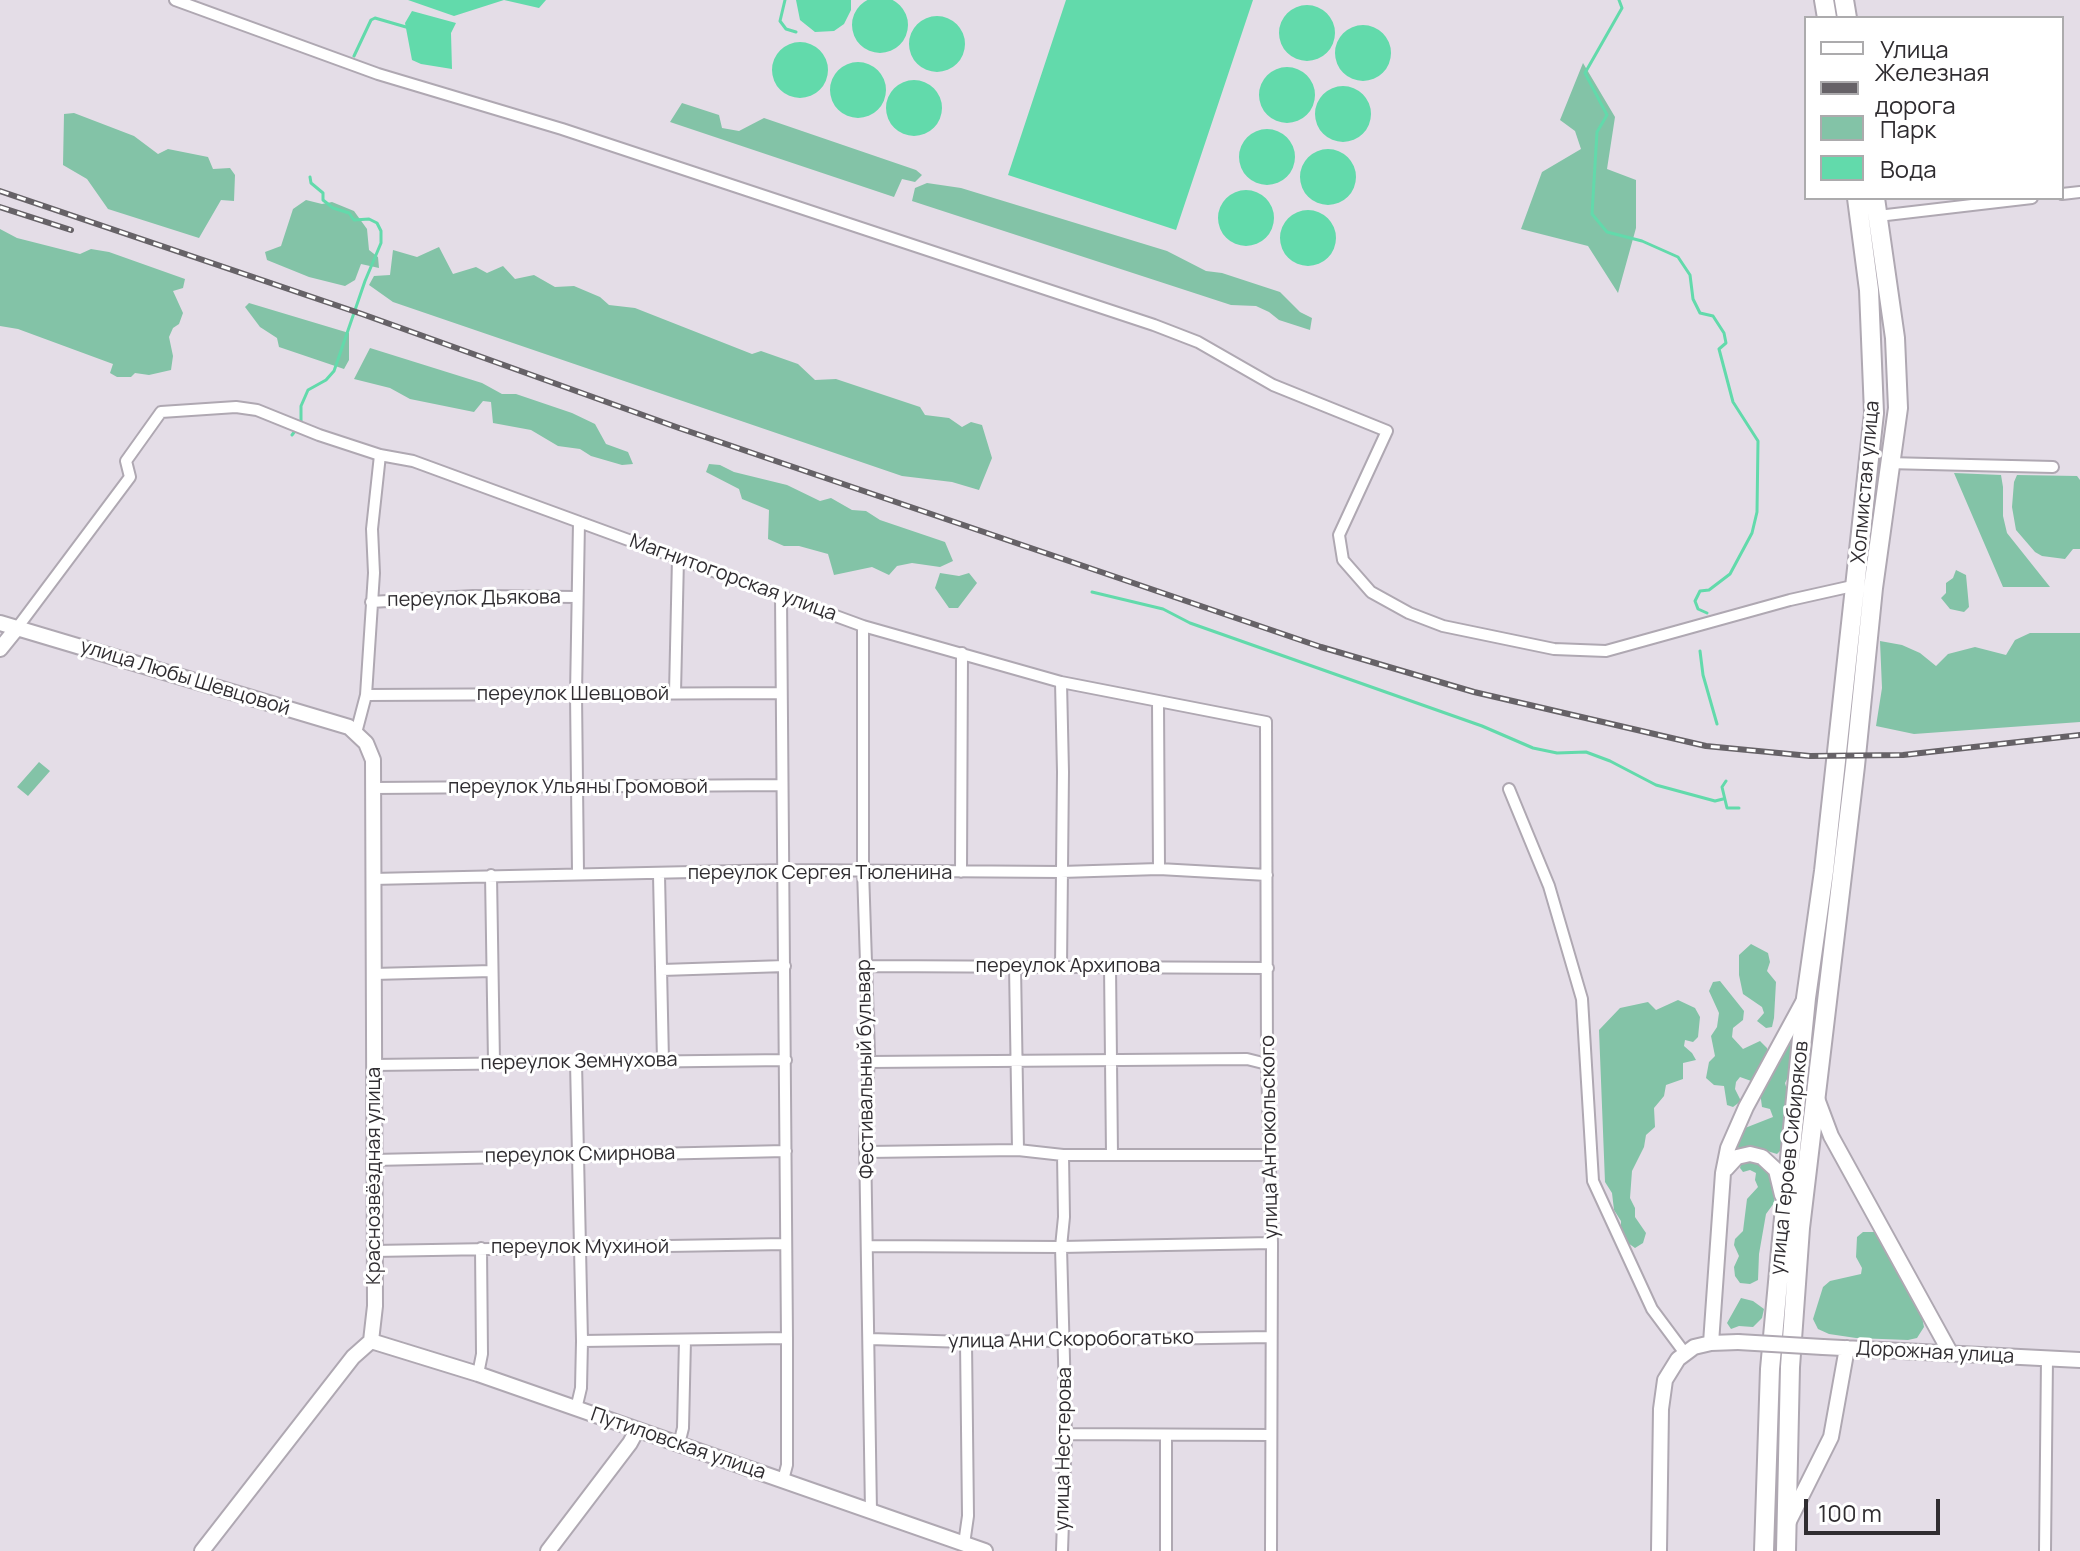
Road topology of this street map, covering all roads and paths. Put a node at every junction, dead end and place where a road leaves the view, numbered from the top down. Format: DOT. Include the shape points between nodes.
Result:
graph roads {
  1 [pos="175,0"];
  2 [pos="1857,200"];
  3 [pos="1997,200"];
  4 [pos="1876,207"];
  5 [pos="380,455"];
  6 [pos="1869,463"];
  7 [pos="1892,463"];
  8 [pos="2053,467"];
  9 [pos="579,522"];
  10 [pos="678,558"];
  11 [pos="1857,585"];
  12 [pos="781,596"];
  13 [pos="577,597"];
  14 [pos="371,602"];
  15 [pos="0,623"];
  16 [pos="863,626"];
  17 [pos="17,628"];
  18 [pos="0,649"];
  19 [pos="962,653"];
  20 [pos="1061,682"];
  21 [pos="675,693"];
  22 [pos="781,693"];
  23 [pos="576,694"];
  24 [pos="366,695"];
  25 [pos="1158,702"];
  26 [pos="1266,722"];
  27 [pos="361,738"];
  28 [pos="1845,766"];
  29 [pos="782,785"];
  30 [pos="577,787"];
  31 [pos="373,788"];
  32 [pos="1509,789"];
  33 [pos="1159,869"];
  34 [pos="784,870"];
  35 [pos="863,870"];
  36 [pos="961,872"];
  37 [pos="1061,872"];
  38 [pos="578,873"];
  39 [pos="491,875"];
  40 [pos="659,875"];
  41 [pos="1267,875"];
  42 [pos="372,879"];
  43 [pos="785,966"];
  44 [pos="867,966"];
  45 [pos="1015,966"];
  46 [pos="1110,966"];
  47 [pos="1061,967"];
  48 [pos="1268,968"];
  49 [pos="662,970"];
  50 [pos="492,971"];
  51 [pos="373,974"];
  52 [pos="1806,998"];
  53 [pos="786,1060"];
  54 [pos="1016,1060"];
  55 [pos="663,1061"];
  56 [pos="1109,1061"];
  57 [pos="494,1062"];
  58 [pos="576,1062"];
  59 [pos="869,1062"];
  60 [pos="1267,1064"];
  61 [pos="373,1065"];
  62 [pos="1815,1094"];
  63 [pos="1018,1150"];
  64 [pos="786,1151"];
  65 [pos="867,1152"];
  66 [pos="578,1155"];
  67 [pos="1063,1155"];
  68 [pos="1112,1155"];
  69 [pos="1269,1155"];
  70 [pos="374,1160"];
  71 [pos="1723,1173"];
  72 [pos="1784,1211"];
  73 [pos="1272,1243"];
  74 [pos="786,1244"];
  75 [pos="868,1246"];
  76 [pos="579,1247"];
  77 [pos="1061,1247"];
  78 [pos="481,1248"];
  79 [pos="373,1251"];
  80 [pos="1271,1337"];
  81 [pos="787,1338"];
  82 [pos="870,1339"];
  83 [pos="685,1340"];
  84 [pos="1065,1340"];
  85 [pos="371,1341"];
  86 [pos="582,1341"];
  87 [pos="966,1342"];
  88 [pos="1711,1343"];
  89 [pos="1847,1348"];
  90 [pos="1684,1352"];
  91 [pos="1951,1354"];
  92 [pos="2047,1358"];
  93 [pos="2080,1360"];
  94 [pos="478,1374"];
  95 [pos="576,1409"];
  96 [pos="637,1430"];
  97 [pos="1066,1434"];
  98 [pos="1166,1435"];
  99 [pos="1271,1435"];
  100 [pos="679,1444"];
  101 [pos="783,1480"];
  102 [pos="871,1511"];
  103 [pos="1786,1527"];
  104 [pos="964,1544"];
  105 [pos="202,1551"];
  106 [pos="548,1551"];
  107 [pos="985,1551"];
  108 [pos="1062,1551"];
  109 [pos="1166,1551"];
  110 [pos="1271,1551"];
  111 [pos="1659,1551"];
  112 [pos="1764,1551"];
  113 [pos="1786,1551"];
  114 [pos="2045,1551"];
  1 -- 11 [label="street" via="378,74 562,129 1154,325 1198,342 1273,385 1387,431 1339,535 1343,560 1371,592 1432,622 1554,649 1606,651"];
  2 -- 6 [label="highway, Холмистая улица" via="1872,340"];
  3 -- 4 [label="street, Холмистая улица"];
  4 -- 7 [label="highway, Холмистая улица" via="1895,338 1898,408"];
  5 -- 9 [label="street, Магнитогорская улица" via="413,461"];
  5 -- 14 [label="street"];
  5 -- 17 [label="street, Магнитогорская улица" via="257,410 161,412 126,461 130,477"];
  6 -- 7 [label="street"];
  6 -- 11 [label="highway, Холмистая улица"];
  7 -- 8 [label="street"];
  7 -- 28 [label="highway, Холмистая улица"];
  9 -- 10 [label="street, Магнитогорская улица"];
  9 -- 13 [label="street"];
  10 -- 12 [label="street, Магнитогорская улица"];
  10 -- 21 [label="street"];
  11 -- 28 [label="highway, Холмистая улица"];
  12 -- 16 [label="street, Магнитогорская улица"];
  12 -- 22 [label="street"];
  13 -- 14 [label="street, переулок Дьякова"];
  13 -- 23 [label="street"];
  14 -- 24 [label="street"];
  15 -- 17 [label="street, улица Любы Шевцовой"];
  16 -- 19 [label="street, Магнитогорская улица"];
  16 -- 35 [label="street, Фестивальный бульвар"];
  17 -- 18 [label="street"];
  17 -- 27 [label="street, улица Любы Шевцовой" via="349,727"];
  19 -- 20 [label="street, Магнитогорская улица"];
  19 -- 36 [label="street"];
  20 -- 25 [label="street, Магнитогорская улица"];
  20 -- 37 [label="street"];
  21 -- 22 [label="street, переулок Шевцовой"];
  21 -- 23 [label="street, переулок Шевцовой"];
  22 -- 29 [label="street"];
  23 -- 24 [label="street, переулок Шевцовой"];
  23 -- 30 [label="street"];
  24 -- 27 [label="street"];
  25 -- 26 [label="street, Магнитогорская улица"];
  25 -- 33 [label="street"];
  26 -- 41 [label="street, улица Антокольского"];
  27 -- 31 [label="street, Краснозвёздная улица" via="373,760"];
  28 -- 52 [label="highway, улица Героев Сибиряков"];
  28 -- 62 [label="highway, улица Героев Сибиряков"];
  29 -- 30 [label="street, переулок Ульяны Громовой"];
  29 -- 34 [label="street"];
  30 -- 31 [label="street, переулок Ульяны Громовой"];
  30 -- 38 [label="street"];
  31 -- 42 [label="street, Краснозвёздная улица"];
  32 -- 90 [label="street" via="1549,886 1582,999 1593,1181 1652,1309"];
  33 -- 37 [label="street, переулок Сергея Тюленина"];
  33 -- 41 [label="street, переулок Сергея Тюленина"];
  34 -- 35 [label="street, переулок Сергея Тюленина"];
  34 -- 40 [label="street, переулок Сергея Тюленина"];
  34 -- 43 [label="street"];
  35 -- 36 [label="street, переулок Сергея Тюленина"];
  35 -- 44 [label="street, Фестивальный бульвар"];
  36 -- 37 [label="street, переулок Сергея Тюленина"];
  37 -- 47 [label="street"];
  38 -- 39 [label="street, переулок Сергея Тюленина"];
  38 -- 40 [label="street, переулок Сергея Тюленина"];
  39 -- 42 [label="street, переулок Сергея Тюленина"];
  39 -- 50 [label="street"];
  40 -- 49 [label="street"];
  41 -- 48 [label="street, улица Антокольского"];
  42 -- 51 [label="street, Краснозвёздная улица"];
  43 -- 49 [label="street"];
  43 -- 53 [label="street"];
  44 -- 45 [label="street, переулок Архипова"];
  44 -- 59 [label="street, Фестивальный бульвар"];
  45 -- 47 [label="street, переулок Архипова"];
  45 -- 54 [label="street"];
  46 -- 47 [label="street, переулок Архипова"];
  46 -- 48 [label="street, переулок Архипова"];
  46 -- 56 [label="street"];
  48 -- 60 [label="street, улица Антокольского"];
  49 -- 55 [label="street"];
  50 -- 51 [label="street"];
  50 -- 57 [label="street"];
  51 -- 61 [label="street, Краснозвёздная улица"];
  52 -- 71 [label="street" via="1746,1107"];
  52 -- 72 [label="highway, улица Героев Сибиряков"];
  53 -- 55 [label="street, переулок Земнухова"];
  53 -- 64 [label="street"];
  54 -- 56 [label="street"];
  54 -- 59 [label="street"];
  54 -- 63 [label="street"];
  55 -- 58 [label="street, переулок Земнухова"];
  56 -- 60 [label="street" via="1247,1059"];
  56 -- 68 [label="street"];
  57 -- 58 [label="street, переулок Земнухова"];
  57 -- 61 [label="street, переулок Земнухова"];
  58 -- 66 [label="street"];
  59 -- 65 [label="street, Фестивальный бульвар"];
  60 -- 69 [label="street, улица Антокольского"];
  61 -- 70 [label="street, Краснозвёздная улица"];
  62 -- 91 [label="street" via="1831,1136"];
  62 -- 103 [label="highway, улица Героев Сибиряков" via="1790,1367"];
  63 -- 65 [label="street"];
  63 -- 67 [label="street"];
  64 -- 66 [label="street, переулок Смирнова"];
  64 -- 74 [label="street"];
  65 -- 75 [label="street, Фестивальный бульвар"];
  66 -- 70 [label="street, переулок Смирнова"];
  66 -- 76 [label="street"];
  67 -- 68 [label="street"];
  67 -- 77 [label="street, улица Нестерова"];
  68 -- 69 [label="street"];
  69 -- 73 [label="street, улица Антокольского"];
  70 -- 79 [label="street, Краснозвёздная улица"];
  71 -- 72 [label="street" via="1743,1155 1768,1161 1779,1179"];
  71 -- 88 [label="street"];
  72 -- 112 [label="highway, улица Героев Сибиряков" via="1770,1369"];
  73 -- 77 [label="street"];
  73 -- 80 [label="street, улица Антокольского"];
  74 -- 76 [label="street, переулок Мухиной"];
  74 -- 81 [label="street"];
  75 -- 77 [label="street"];
  75 -- 82 [label="street, Фестивальный бульвар"];
  76 -- 78 [label="street, переулок Мухиной"];
  76 -- 86 [label="street"];
  77 -- 84 [label="street, улица Нестерова"];
  78 -- 79 [label="street, переулок Мухиной"];
  78 -- 94 [label="street"];
  79 -- 85 [label="street, Краснозвёздная улица"];
  80 -- 84 [label="street, улица Ани Скоробогатько"];
  80 -- 99 [label="street, улица Антокольского"];
  81 -- 83 [label="street"];
  81 -- 101 [label="street"];
  82 -- 87 [label="street, улица Ани Скоробогатько"];
  82 -- 102 [label="street, Фестивальный бульвар"];
  83 -- 86 [label="street"];
  83 -- 100 [label="street"];
  84 -- 87 [label="street, улица Ани Скоробогатько"];
  84 -- 97 [label="street, улица Нестерова"];
  85 -- 94 [label="street, Путиловская улица"];
  85 -- 105 [label="street"];
  86 -- 95 [label="street"];
  87 -- 104 [label="street"];
  88 -- 89 [label="street, Дорожная улица, bridge"];
  88 -- 90 [label="street, Дорожная улица"];
  89 -- 91 [label="street, Дорожная улица"];
  89 -- 103 [label="street" via="1831,1437"];
  90 -- 111 [label="street" via="1662,1392"];
  91 -- 92 [label="street, Дорожная улица"];
  92 -- 93 [label="street, Дорожная улица"];
  92 -- 114 [label="street"];
  94 -- 95 [label="street, Путиловская улица"];
  95 -- 96 [label="street, Путиловская улица"];
  96 -- 100 [label="street, Путиловская улица"];
  96 -- 106 [label="street"];
  97 -- 98 [label="street"];
  97 -- 108 [label="street, улица Нестерова"];
  98 -- 99 [label="street"];
  98 -- 109 [label="street"];
  99 -- 110 [label="street, улица Антокольского"];
  100 -- 101 [label="street, Путиловская улица"];
  101 -- 102 [label="street, Путиловская улица"];
  102 -- 104 [label="street, Путиловская улица"];
  103 -- 113 [label="highway, улица Героев Сибиряков"];
  104 -- 107 [label="street, Путиловская улица"];
}
